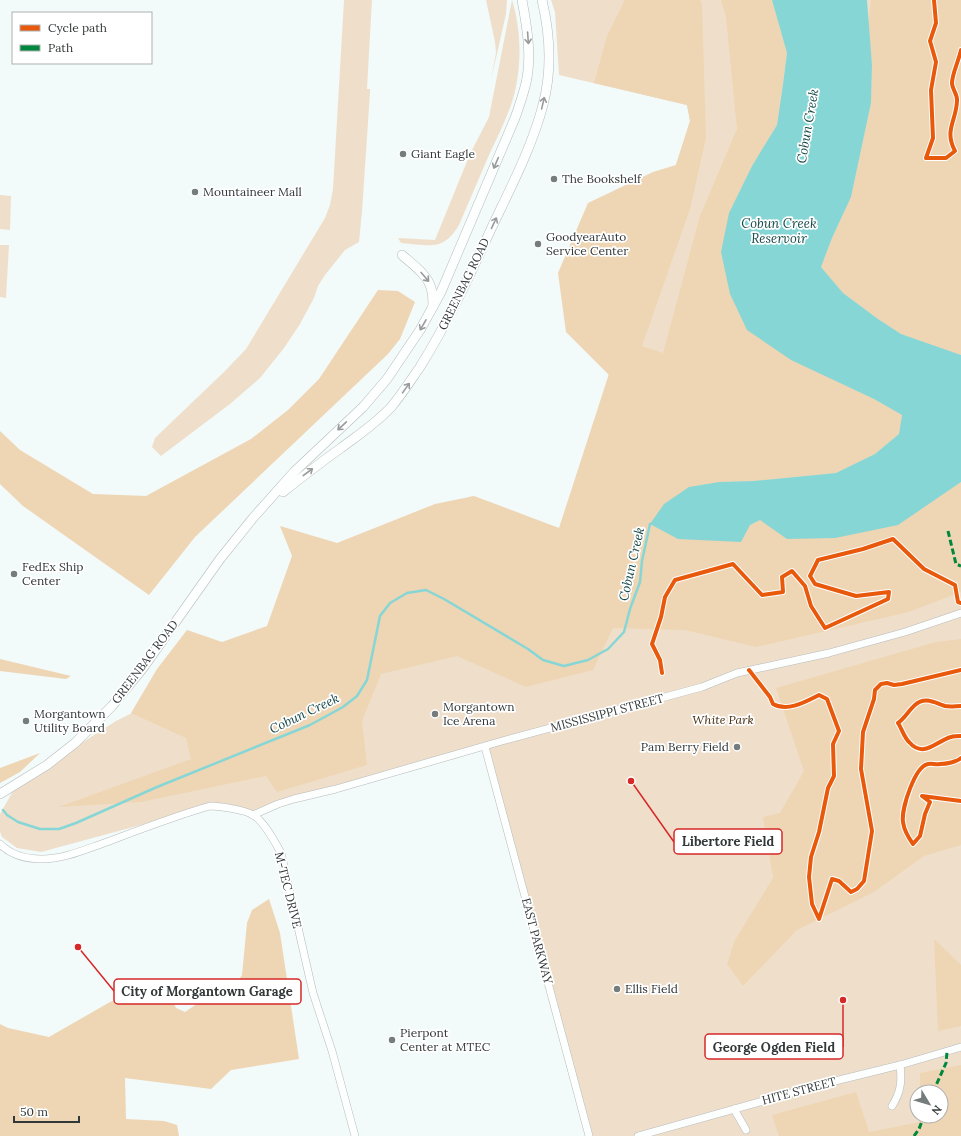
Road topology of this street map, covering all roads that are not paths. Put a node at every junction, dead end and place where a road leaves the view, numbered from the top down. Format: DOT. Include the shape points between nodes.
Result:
graph roads {
  1 [pos="522,0"];
  2 [pos="542,0"];
  3 [pos="402,255"];
  4 [pos="433,308"];
  5 [pos="266,504"];
  6 [pos="961,613"];
  7 [pos="485,747"];
  8 [pos="0,794"];
  9 [pos="253,815"];
  10 [pos="0,844"];
  11 [pos="961,1048"];
  12 [pos="900,1065"];
  13 [pos="892,1106"];
  14 [pos="734,1109"];
  15 [pos="746,1130"];
  16 [pos="355,1136"];
  17 [pos="589,1136"];
  18 [pos="638,1136"];
  1 -- 4 [label="main road, GREENBAG ROAD, one-way" via="529,54 521,102"];
  5 -- 2 [label="main road, GREENBAG ROAD, one-way" via="368,428 391,407 404,391 451,314 536,129 549,65 549,44"];
  3 -- 4 [label="main road, one-way" via="429,282"];
  4 -- 5 [label="main road, GREENBAG ROAD, one-way" via="387,379 363,407 294,472"];
  5 -- 8 [label="main road, GREENBAG ROAD" via="216,564 112,706 76,743 47,765"];
  6 -- 7 [label="street, MISSISSIPPI STREET" via="905,632 829,653 737,673 702,687"];
  7 -- 9 [label="street, MISSISSIPPI STREET" via="278,804"];
  7 -- 17 [label="street, EAST PARKWAY"];
  9 -- 10 [label="street, M-TEC DRIVE" via="225,806 210,806 90,847 44,859 21,857"];
  9 -- 16 [label="street, M-TEC DRIVE" via="272,837 281,853 313,993"];
  11 -- 12 [label="street, HITE STREET"];
  12 -- 13 [label="street" via="901,1087"];
  12 -- 14 [label="street, HITE STREET"];
  14 -- 15 [label="street"];
  14 -- 18 [label="street, HITE STREET"];
}
